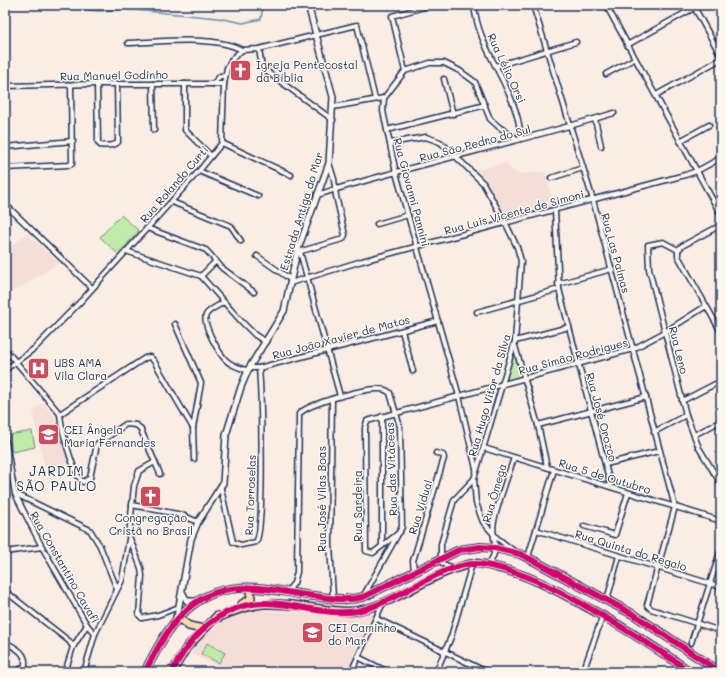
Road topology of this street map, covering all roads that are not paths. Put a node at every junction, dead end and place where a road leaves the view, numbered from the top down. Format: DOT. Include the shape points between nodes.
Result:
graph roads {
  1 [pos="308,5"];
  2 [pos="432,5"];
  3 [pos="474,5"];
  4 [pos="534,5"];
  5 [pos="606,5"];
  6 [pos="694,6"];
  7 [pos="721,33"];
  8 [pos="317,34"];
  9 [pos="576,42"];
  10 [pos="128,43"];
  11 [pos="627,45"];
  12 [pos="717,48"];
  13 [pos="259,49"];
  14 [pos="242,50"];
  15 [pos="546,51"];
  16 [pos="721,56"];
  17 [pos="634,59"];
  18 [pos="721,59"];
  19 [pos="496,66"];
  20 [pos="406,70"];
  21 [pos="606,74"];
  22 [pos="225,76"];
  23 [pos="444,79"];
  24 [pos="97,84"];
  25 [pos="118,84"];
  26 [pos="154,84"];
  27 [pos="185,84"];
  28 [pos="212,84"];
  29 [pos="224,84"];
  30 [pos="71,85"];
  31 [pos="5,86"];
  32 [pos="656,95"];
  33 [pos="384,98"];
  34 [pos="375,99"];
  35 [pos="485,104"];
  36 [pos="333,107"];
  37 [pos="614,113"];
  38 [pos="453,114"];
  39 [pos="595,119"];
  40 [pos="333,120"];
  41 [pos="570,126"];
  42 [pos="709,126"];
  43 [pos="154,130"];
  44 [pos="387,130"];
  45 [pos="519,139"];
  46 [pos="73,141"];
  47 [pos="680,141"];
  48 [pos="222,143"];
  49 [pos="390,143"];
  50 [pos="601,146"];
  51 [pos="5,147"];
  52 [pos="211,156"];
  53 [pos="455,157"];
  54 [pos="721,158"];
  55 [pos="329,163"];
  56 [pos="5,168"];
  57 [pos="583,168"];
  58 [pos="697,171"];
  59 [pos="199,172"];
  60 [pos="396,173"];
  61 [pos="291,175"];
  62 [pos="551,178"];
  63 [pos="336,188"];
  64 [pos="317,195"];
  65 [pos="258,196"];
  66 [pos="592,200"];
  67 [pos="172,202"];
  68 [pos="5,204"];
  69 [pos="555,210"];
  70 [pos="408,215"];
  71 [pos="721,215"];
  72 [pos="377,224"];
  73 [pos="506,224"];
  74 [pos="721,225"];
  75 [pos="147,228"];
  76 [pos="241,241"];
  77 [pos="417,247"];
  78 [pos="678,250"];
  79 [pos="126,251"];
  80 [pos="299,252"];
  81 [pos="256,256"];
  82 [pos="215,259"];
  83 [pos="612,269"];
  84 [pos="200,276"];
  85 [pos="308,276"];
  86 [pos="290,281"];
  87 [pos="558,284"];
  88 [pos="92,288"];
  89 [pos="559,290"];
  90 [pos="254,292"];
  91 [pos="520,300"];
  92 [pos="224,302"];
  93 [pos="706,306"];
  94 [pos="477,312"];
  95 [pos="438,321"];
  96 [pos="175,324"];
  97 [pos="569,327"];
  98 [pos="402,331"];
  99 [pos="665,332"];
  100 [pos="721,332"];
  101 [pos="266,342"];
  102 [pos="515,343"];
  103 [pos="5,349"];
  104 [pos="633,349"];
  105 [pos="327,350"];
  106 [pos="16,361"];
  107 [pos="579,364"];
  108 [pos="259,368"];
  109 [pos="248,369"];
  110 [pos="5,370"];
  111 [pos="413,371"];
  112 [pos="524,378"];
  113 [pos="721,381"];
  114 [pos="503,384"];
  115 [pos="340,396"];
  116 [pos="459,396"];
  117 [pos="646,396"];
  118 [pos="332,399"];
  119 [pos="682,402"];
  120 [pos="592,411"];
  121 [pos="396,413"];
  122 [pos="60,414"];
  123 [pos="686,415"];
  124 [pos="382,416"];
  125 [pos="367,421"];
  126 [pos="721,421"];
  127 [pos="538,425"];
  128 [pos="193,428"];
  129 [pos="654,432"];
  130 [pos="694,435"];
  131 [pos="5,437"];
  132 [pos="484,448"];
  133 [pos="659,451"];
  134 [pos="436,453"];
  135 [pos="514,458"];
  136 [pos="194,459"];
  137 [pos="155,462"];
  138 [pos="9,463"];
  139 [pos="606,464"];
  140 [pos="548,467"];
  141 [pos="5,468"];
  142 [pos="476,469"];
  143 [pos="554,470"];
  144 [pos="721,470"];
  145 [pos="160,474"];
  146 [pos="714,474"];
  147 [pos="474,478"];
  148 [pos="721,484"];
  149 [pos="611,487"];
  150 [pos="221,489"];
  151 [pos="628,492"];
  152 [pos="15,494"];
  153 [pos="132,505"];
  154 [pos="675,507"];
  155 [pos="721,521"];
  156 [pos="198,522"];
  157 [pos="584,526"];
  158 [pos="536,530"];
  159 [pos="400,532"];
  160 [pos="493,534"];
  161 [pos="129,536"];
  162 [pos="382,545"];
  163 [pos="42,547"];
  164 [pos="495,548"];
  165 [pos="721,549"];
  166 [pos="5,552"];
  167 [pos="520,554"];
  168 [pos="619,556"];
  169 [pos="528,557"];
  170 [pos="440,558"];
  171 [pos="472,563"];
  172 [pos="488,565"];
  173 [pos="453,568"];
  174 [pos="657,568"];
  175 [pos="414,571"];
  176 [pos="710,584"];
  177 [pos="721,587"];
  178 [pos="250,588"];
  179 [pos="117,589"];
  180 [pos="5,591"];
  181 [pos="182,592"];
  182 [pos="286,592"];
  183 [pos="363,597"];
  184 [pos="333,598"];
  185 [pos="606,600"];
  186 [pos="200,601"];
  187 [pos="383,602"];
  188 [pos="373,606"];
  189 [pos="179,607"];
  190 [pos="380,611"];
  191 [pos="603,615"];
  192 [pos="177,617"];
  193 [pos="215,619"];
  194 [pos="377,619"];
  195 [pos="698,624"];
  196 [pos="86,625"];
  197 [pos="203,629"];
  198 [pos="721,631"];
  199 [pos="95,634"];
  200 [pos="5,642"];
  201 [pos="691,643"];
  202 [pos="72,647"];
  203 [pos="446,652"];
  204 [pos="358,657"];
  205 [pos="16,672"];
  206 [pos="65,672"];
  207 [pos="84,672"];
  208 [pos="145,672"];
  209 [pos="172,672"];
  210 [pos="351,672"];
  211 [pos="388,672"];
  212 [pos="436,672"];
  213 [pos="487,672"];
  214 [pos="583,672"];
  215 [pos="691,672"];
  216 [pos="720,672"];
  1 -- 8 [label="street, Estrada Antiga do Mar"];
  2 -- 20 [label="street" via="392,16"];
  3 -- 19 [label="street, Rua Lélio Orsi" via="481,35"];
  4 -- 15 [label="street, Rua Las Palmas"];
  5 -- 11 [label="street"];
  6 -- 11 [label="street"];
  6 -- 12 [label="street"];
  7 -- 12 [label="street"];
  8 -- 13 [label="street"];
  8 -- 34 [label="street" via="357,25"];
  8 -- 36 [label="street, Estrada Antiga do Mar"];
  9 -- 15 [label="street"];
  10 -- 14 [label="street" via="209,41 228,44"];
  11 -- 17 [label="street"];
  12 -- 16 [label="street"];
  13 -- 14 [label="street"];
  13 -- 40 [label="street" via="262,68"];
  14 -- 22 [label="street, Rua Rolando Curti" via="232,59"];
  15 -- 19 [label="street"];
  15 -- 41 [label="street, Rua Las Palmas"];
  17 -- 21 [label="street"];
  17 -- 32 [label="street"];
  18 -- 32 [label="street"];
  19 -- 45 [label="street, Rua Lélio Orsi" via="519,118"];
  20 -- 33 [label="street"];
  20 -- 35 [label="street" via="437,62 451,66 474,82"];
  22 -- 28 [label="street" via="220,76"];
  22 -- 29 [label="street, Rua Rolando Curti"];
  23 -- 38 [label="street"];
  24 -- 25 [label="street, Rua Manuel Godinho"];
  24 -- 25 [label="street" via="98,142 103,146 118,142"];
  24 -- 30 [label="street, Rua Manuel Godinho"];
  25 -- 26 [label="street, Rua Manuel Godinho"];
  26 -- 27 [label="street, Rua Manuel Godinho"];
  26 -- 43 [label="street"];
  27 -- 28 [label="street, Rua Manuel Godinho"];
  27 -- 52 [label="street" via="185,130"];
  28 -- 29 [label="street, Rua Manuel Godinho"];
  29 -- 48 [label="street, Rua Rolando Curti"];
  30 -- 31 [label="street, Rua Manuel Godinho"];
  30 -- 46 [label="street"];
  32 -- 47 [label="street"];
  33 -- 34 [label="street"];
  33 -- 44 [label="street, Rua Giovanni Pannini" via="383,111"];
  34 -- 36 [label="street"];
  35 -- 38 [label="street"];
  35 -- 45 [label="street" via="494,123"];
  36 -- 40 [label="street, Estrada Antiga do Mar"];
  37 -- 39 [label="street, Rua São Pedro do Sul"];
  38 -- 44 [label="street"];
  39 -- 41 [label="street, Rua São Pedro do Sul"];
  39 -- 50 [label="street"];
  40 -- 55 [label="street, Estrada Antiga do Mar"];
  41 -- 45 [label="street, Rua São Pedro do Sul"];
  41 -- 57 [label="street, Rua Las Palmas"];
  42 -- 47 [label="street"];
  44 -- 49 [label="street, Rua Giovanni Pannini"];
  45 -- 53 [label="street, Rua São Pedro do Sul"];
  46 -- 51 [label="street"];
  46 -- 56 [label="street" via="71,165"];
  47 -- 58 [label="street"];
  48 -- 52 [label="street, Rua Rolando Curti"];
  48 -- 61 [label="street"];
  49 -- 53 [label="street, Rua Hugo Vitor da Silva" via="426,137 440,142"];
  49 -- 60 [label="street, Rua Giovanni Pannini"];
  52 -- 59 [label="street, Rua Rolando Curti"];
  53 -- 60 [label="street, Rua São Pedro do Sul"];
  53 -- 73 [label="street, Rua Hugo Vitor da Silva" via="483,183"];
  54 -- 58 [label="street, Rua Luis Vicente de Simoni"];
  55 -- 63 [label="street"];
  55 -- 64 [label="street, Estrada Antiga do Mar"];
  57 -- 62 [label="street"];
  57 -- 66 [label="street, Rua Las Palmas"];
  58 -- 66 [label="street, Rua Luis Vicente de Simoni"];
  58 -- 71 [label="street"];
  59 -- 65 [label="street"];
  59 -- 67 [label="street, Rua Rolando Curti"];
  60 -- 63 [label="street, Rua São Pedro do Sul"];
  60 -- 70 [label="street, Rua Giovanni Pannini"];
  63 -- 64 [label="street, Rua São Pedro do Sul"];
  63 -- 80 [label="street" via="345,229 343,239"];
  64 -- 80 [label="street, Estrada Antiga do Mar"];
  66 -- 69 [label="street, Rua Luis Vicente de Simoni"];
  66 -- 83 [label="street, Rua Las Palmas"];
  67 -- 75 [label="street, Rua Rolando Curti"];
  67 -- 76 [label="street" via="233,227"];
  68 -- 88 [label="street"];
  69 -- 73 [label="street, Rua Luis Vicente de Simoni"];
  69 -- 87 [label="street, Rua José Orozco"];
  70 -- 72 [label="street"];
  70 -- 77 [label="street, Rua Giovanni Pannini"];
  73 -- 77 [label="street, Rua Luis Vicente de Simoni"];
  73 -- 91 [label="street, Rua Hugo Vitor da Silva" via="521,261"];
  74 -- 78 [label="street"];
  75 -- 79 [label="street, Rua Rolando Curti"];
  75 -- 82 [label="street" via="200,247 211,253"];
  77 -- 85 [label="street, Rua Luis Vicente de Simoni"];
  77 -- 95 [label="street, Rua Giovanni Pannini"];
  78 -- 93 [label="street" via="678,256"];
  78 -- 99 [label="street, Rua Leno" via="662,242 648,245 649,269"];
  79 -- 84 [label="street"];
  79 -- 88 [label="street, Rua Rolando Curti"];
  80 -- 85 [label="street"];
  80 -- 86 [label="street, Estrada Antiga do Mar"];
  81 -- 86 [label="street"];
  82 -- 84 [label="street"];
  82 -- 90 [label="street" via="222,268"];
  83 -- 87 [label="street"];
  83 -- 104 [label="street, Rua Las Palmas"];
  84 -- 92 [label="street"];
  85 -- 86 [label="street, Rua Luis Vicente de Simoni"];
  85 -- 105 [label="street"];
  86 -- 101 [label="street, Estrada Antiga do Mar" via="284,311"];
  87 -- 89 [label="street, Rua José Orozco"];
  88 -- 106 [label="street, Rua Rolando Curti" via="35,348"];
  89 -- 91 [label="street"];
  89 -- 97 [label="street, Rua José Orozco"];
  91 -- 94 [label="street"];
  91 -- 102 [label="street, Rua Hugo Vitor da Silva"];
  92 -- 101 [label="street" via="255,335"];
  92 -- 109 [label="street" via="208,312 206,321 212,338 227,362"];
  93 -- 99 [label="street, Rua Simão Rodrigues"];
  93 -- 100 [label="street"];
  95 -- 98 [label="street, Rua João Xavier de Matos"];
  95 -- 116 [label="street, Rua Giovanni Pannini"];
  96 -- 128 [label="street" via="201,383"];
  97 -- 102 [label="street"];
  97 -- 107 [label="street, Rua José Orozco"];
  98 -- 105 [label="street, Rua João Xavier de Matos"];
  98 -- 111 [label="street"];
  99 -- 104 [label="street, Rua Simão Rodrigues"];
  99 -- 119 [label="street, Rua Leno"];
  101 -- 109 [label="street, Estrada Antiga do Mar"];
  102 -- 112 [label="street"];
  102 -- 114 [label="street, Rua Hugo Vitor da Silva"];
  103 -- 106 [label="street"];
  104 -- 107 [label="street, Rua Simão Rodrigues"];
  104 -- 117 [label="street, Rua Las Palmas"];
  105 -- 108 [label="street, Rua João Xavier de Matos"];
  105 -- 115 [label="street"];
  106 -- 110 [label="street, Rua Rolando Curti"];
  106 -- 122 [label="street"];
  107 -- 112 [label="street, Rua Simão Rodrigues"];
  107 -- 120 [label="street, Rua José Orozco"];
  108 -- 109 [label="street, Rua João Xavier de Matos"];
  108 -- 150 [label="street, Rua Torroselas" via="261,494 260,535 256,542 240,545 233,542"];
  109 -- 150 [label="street, Estrada Antiga do Mar" via="226,435 225,475"];
  112 -- 114 [label="street, Rua Simão Rodrigues"];
  112 -- 127 [label="street"];
  113 -- 119 [label="street"];
  114 -- 116 [label="street, Rua Simão Rodrigues"];
  114 -- 132 [label="street, Rua Hugo Vitor da Silva"];
  115 -- 118 [label="street, Rua das Vitáceas"];
  115 -- 121 [label="street, Rua das Vitáceas" via="376,389 386,390 390,393"];
  116 -- 121 [label="street, Rua Simão Rodrigues"];
  116 -- 142 [label="street, Rua Giovanni Pannini"];
  117 -- 120 [label="street"];
  117 -- 129 [label="street, Rua Las Palmas"];
  118 -- 182 [label="street, Rua das Vitáceas" via="305,409 298,416 297,572 294,583"];
  118 -- 184 [label="street, Rua José Vilas Boas" via="330,544"];
  119 -- 123 [label="street, Rua Leno"];
  120 -- 127 [label="street"];
  120 -- 139 [label="street, Rua José Orozco"];
  121 -- 124 [label="street, Rua Simão Rodrigues"];
  121 -- 159 [label="street, Rua das Vitáceas" via="399,419 401,450"];
  122 -- 128 [label="street" via="150,357"];
  122 -- 137 [label="street" via="64,435 81,481 86,482 91,475 95,446 129,423 140,428"];
  123 -- 129 [label="street"];
  123 -- 130 [label="street, Rua Leno"];
  124 -- 125 [label="street, Rua Simão Rodrigues"];
  124 -- 162 [label="street"];
  125 -- 162 [label="street, Rua Sardeira" via="366,551 371,553"];
  126 -- 130 [label="street"];
  127 -- 140 [label="street"];
  128 -- 136 [label="street"];
  129 -- 133 [label="street, Rua Las Palmas"];
  130 -- 146 [label="street, Rua Leno"];
  131 -- 138 [label="street, Rua Constantino Cavafi"];
  132 -- 135 [label="street, Rua 5 de Outubro"];
  132 -- 142 [label="street, Rua Hugo Vitor da Silva"];
  133 -- 139 [label="street"];
  133 -- 154 [label="street, Rua Las Palmas"];
  134 -- 175 [label="street, Rua Vidual" via="443,455 444,458 413,561"];
  135 -- 140 [label="street, Rua 5 de Outubro"];
  135 -- 160 [label="street, Rua Ômega" via="494,520"];
  137 -- 145 [label="street"];
  137 -- 153 [label="street" via="136,475"];
  138 -- 141 [label="street"];
  138 -- 152 [label="street, Rua Constantino Cavafi"];
  139 -- 149 [label="street, Rua José Orozco"];
  140 -- 143 [label="street, Rua 5 de Outubro"];
  142 -- 147 [label="street, Rua Hugo Vitor da Silva"];
  143 -- 149 [label="street, Rua 5 de Outubro"];
  143 -- 158 [label="street"];
  144 -- 146 [label="street"];
  146 -- 148 [label="street, Rua Leno"];
  147 -- 160 [label="street, Rua Hugo Vitor da Silva" via="478,512"];
  147 -- 170 [label="street" via="454,500"];
  149 -- 151 [label="street, Rua 5 de Outubro"];
  150 -- 156 [label="street, Estrada Antiga do Mar"];
  151 -- 154 [label="street, Rua 5 de Outubro"];
  151 -- 157 [label="street" via="615,536"];
  152 -- 163 [label="street, Rua Constantino Cavafi"];
  152 -- 179 [label="street" via="90,530 100,546"];
  153 -- 156 [label="street" via="182,515"];
  153 -- 161 [label="street"];
  154 -- 155 [label="street, Rua 5 de Outubro"];
  154 -- 174 [label="street"];
  156 -- 181 [label="street, Estrada Antiga do Mar" via="191,539"];
  158 -- 168 [label="street, Rua Quinta do Regalo"];
  158 -- 169 [label="street"];
  159 -- 162 [label="street, Rua Sardeira"];
  159 -- 183 [label="street, Rua das Vitáceas"];
  160 -- 164 [label="street, Rua Hugo Vitor da Silva"];
  160 -- 167 [label="street, Rua Hugo Vitor da Silva"];
  161 -- 179 [label="street" via="124,573"];
  161 -- 189 [label="street" via="141,568 141,617 151,617"];
  163 -- 166 [label="street"];
  163 -- 196 [label="street, Rua Constantino Cavafi"];
  164 -- 167 [label="main road"];
  164 -- 170 [label="main road" via="472,547 454,551"];
  164 -- 172 [label="street"];
  165 -- 176 [label="street"];
  167 -- 169 [label="main road"];
  168 -- 174 [label="street, Rua Quinta do Regalo"];
  168 -- 185 [label="street"];
  169 -- 185 [label="main road"];
  170 -- 173 [label="street" via="443,564"];
  170 -- 175 [label="main road"];
  171 -- 172 [label="main road"];
  171 -- 173 [label="main road"];
  171 -- 203 [label="street"];
  172 -- 191 [label="main road" via="518,573 553,588"];
  173 -- 187 [label="main road"];
  174 -- 176 [label="street, Rua Quinta do Regalo"];
  174 -- 195 [label="street" via="647,602 651,609"];
  175 -- 183 [label="main road"];
  176 -- 177 [label="street, Rua Quinta do Regalo"];
  176 -- 195 [label="street"];
  178 -- 182 [label="main road"];
  178 -- 186 [label="main road" via="229,589"];
  178 -- 193 [label="main road" via="250,600 227,610"];
  179 -- 199 [label="street"];
  180 -- 202 [label="street" via="69,641"];
  181 -- 186 [label="street" via="187,601"];
  181 -- 189 [label="street, Estrada Antiga do Mar"];
  182 -- 184 [label="main road"];
  183 -- 184 [label="main road" via="348,600"];
  185 -- 216 [label="main road" via="636,616"];
  186 -- 192 [label="main road"];
  187 -- 188 [label="main road"];
  187 -- 190 [label="street"];
  188 -- 190 [label="street"];
  188 -- 193 [label="main road" via="346,612 260,604 238,608"];
  189 -- 192 [label="street, Estrada Antiga do Mar"];
  190 -- 194 [label="street"];
  191 -- 214 [label="street"];
  191 -- 215 [label="main road"];
  192 -- 197 [label="main road" via="189,626"];
  192 -- 208 [label="main road"];
  193 -- 197 [label="main road"];
  194 -- 203 [label="street"];
  194 -- 204 [label="street"];
  195 -- 198 [label="street"];
  195 -- 201 [label="street"];
  196 -- 199 [label="street, Rua Constantino Cavafi"];
  196 -- 202 [label="street"];
  197 -- 209 [label="main road" via="187,647"];
  199 -- 207 [label="street"];
  200 -- 205 [label="street" via="22,653 25,658 25,666"];
  202 -- 206 [label="street"];
  203 -- 212 [label="street"];
  203 -- 213 [label="street"];
  204 -- 210 [label="street"];
  204 -- 211 [label="street"];
}
